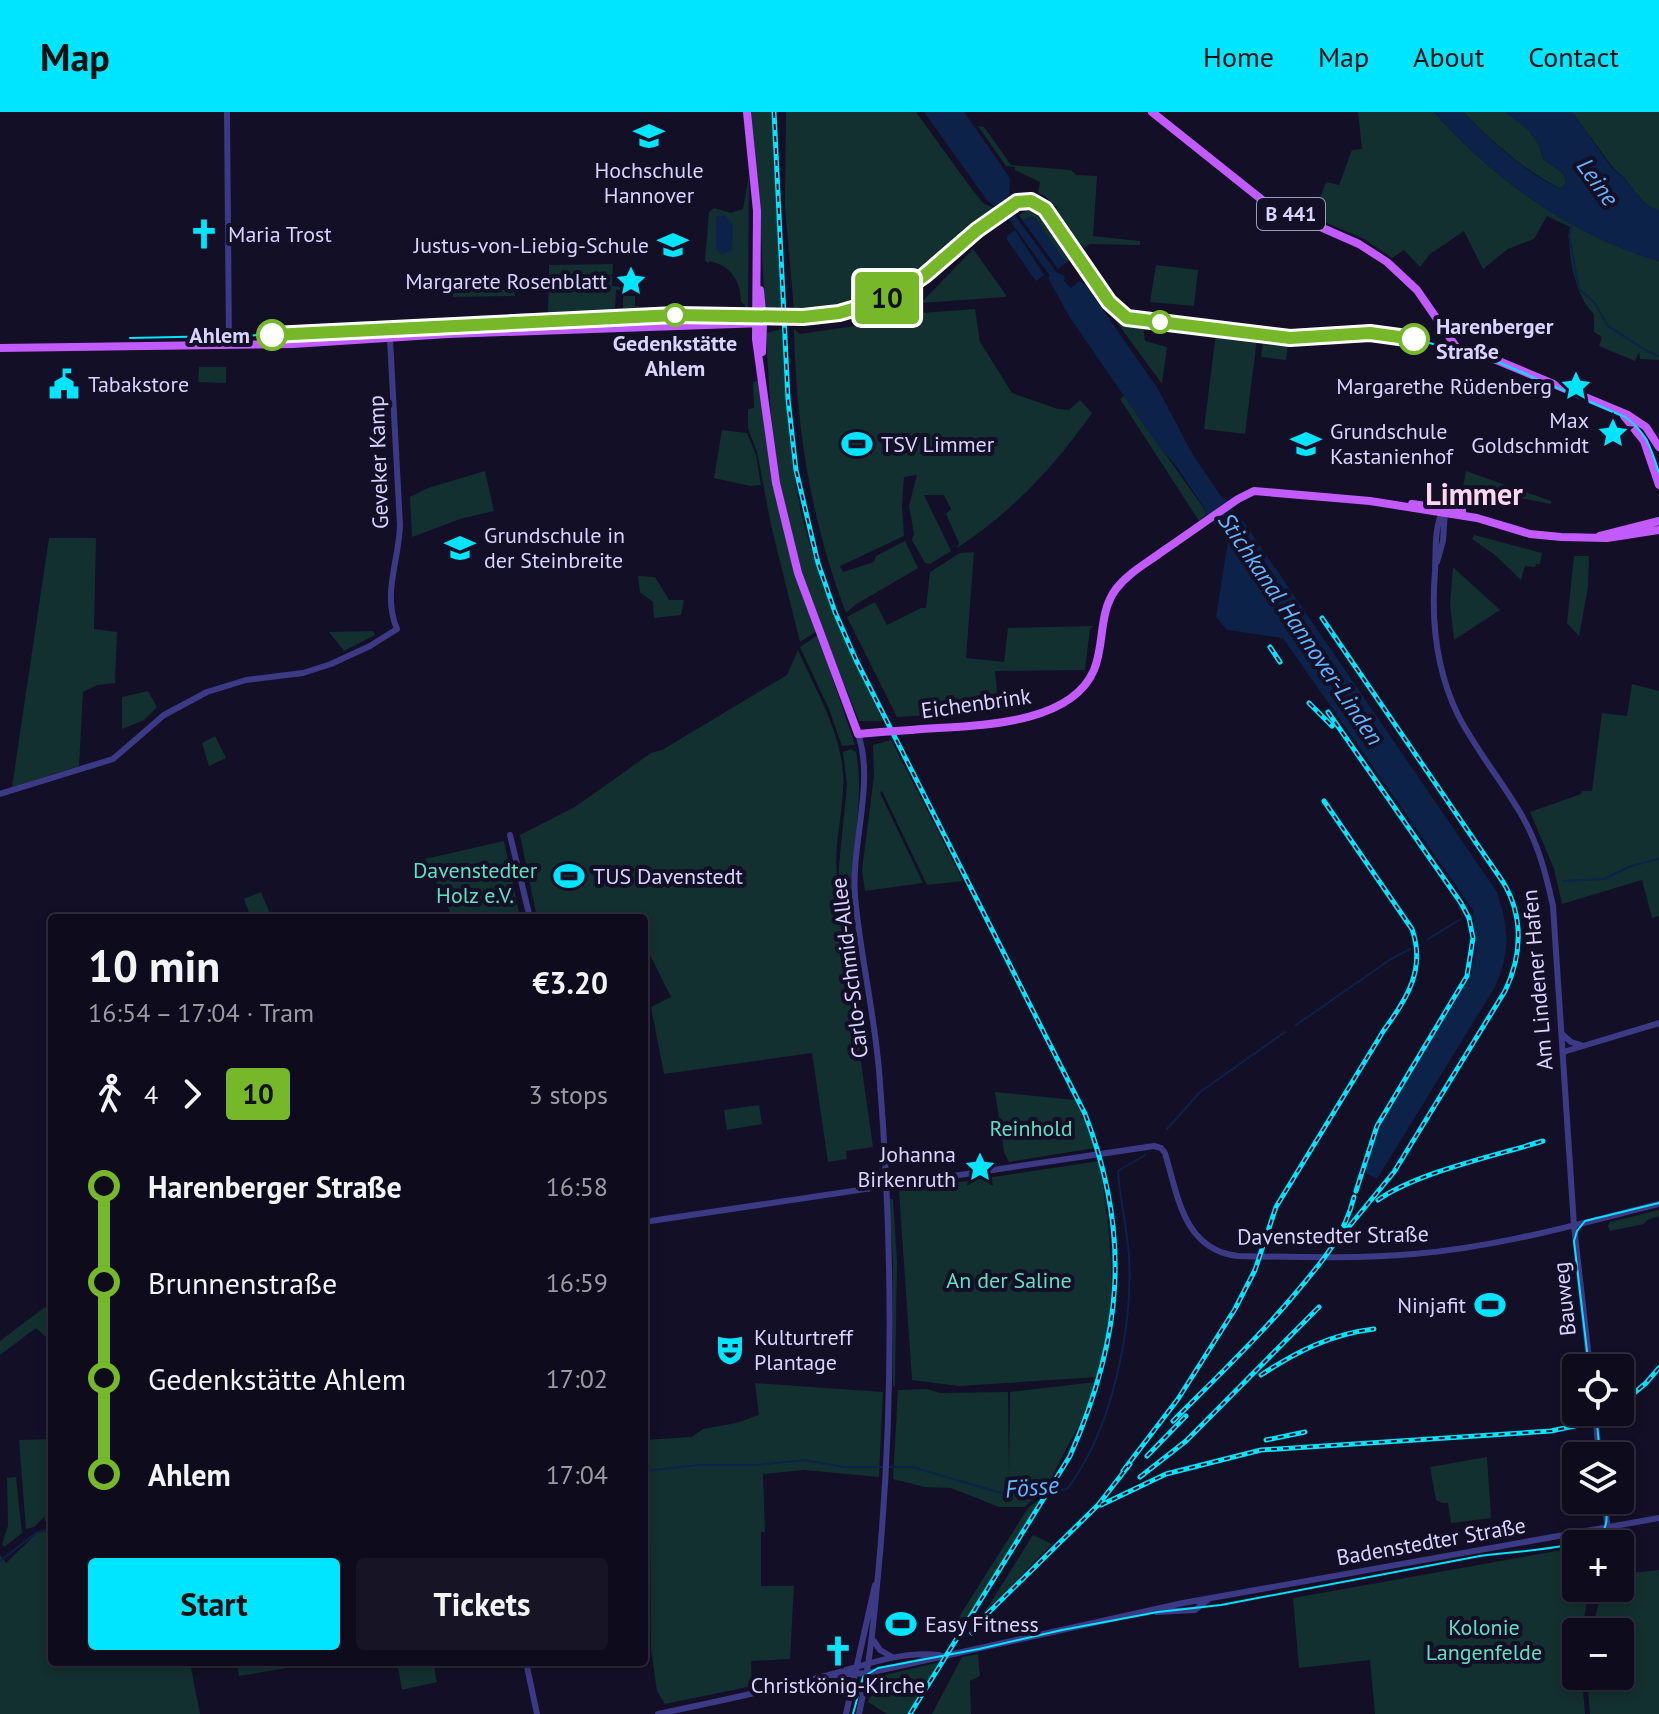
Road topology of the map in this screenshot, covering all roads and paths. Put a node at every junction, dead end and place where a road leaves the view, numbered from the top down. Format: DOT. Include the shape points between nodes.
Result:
graph roads {
  1 [pos="227,112"];
  2 [pos="747,112"];
  3 [pos="1152,112"];
  4 [pos="759,324"];
  5 [pos="390,339"];
  6 [pos="229,345"];
  7 [pos="0,348"];
  8 [pos="1620,413"];
  9 [pos="1659,447"];
  10 [pos="1659,485"];
  11 [pos="1444,511"];
  12 [pos="1659,521"];
  13 [pos="1659,530"];
  14 [pos="1599,537"];
  15 [pos="858,734"];
  16 [pos="0,794"];
  17 [pos="510,835"];
  18 [pos="529,914"];
  19 [pos="1659,1023"];
  20 [pos="1562,1034"];
  21 [pos="1584,1046"];
  22 [pos="1563,1052"];
  23 [pos="885,1187"];
  24 [pos="1659,1204"];
  25 [pos="648,1221"];
  26 [pos="1574,1226"];
  27 [pos="1588,1354"];
  28 [pos="1606,1514"];
  29 [pos="1659,1518"];
  30 [pos="1608,1528"];
  31 [pos="877,1582"];
  32 [pos="873,1638"];
  33 [pos="942,1655"];
  34 [pos="895,1658"];
  35 [pos="869,1662"];
  36 [pos="527,1666"];
  37 [pos="856,1670"];
  38 [pos="868,1673"];
  39 [pos="829,1675"];
  40 [pos="849,1698"];
  41 [pos="537,1714"];
  42 [pos="658,1714"];
  43 [pos="846,1714"];
  44 [pos="859,1714"];
  1 -- 6 [label="street"];
  2 -- 4 [label="main road, Carlo-Schmid-Allee" via="755,174"];
  3 -- 8 [label="main road, B 441" via="1266,203 1387,262 1417,290 1457,348"];
  4 -- 5 [label="main road"];
  4 -- 15 [label="main road, Carlo-Schmid-Allee" via="776,483 787,535"];
  5 -- 6 [label="main road"];
  5 -- 16 [label="street, Geveker Kamp" via="400,531 389,591 397,629 331,664 246,680 185,702 105,762"];
  6 -- 7 [label="main road"];
  8 -- 9 [label="main road, B 441" via="1641,422"];
  8 -- 10 [label="main road, B 441" via="1644,441"];
  11 -- 14 [label="main road, Eichenbrink" via="1530,534"];
  11 -- 15 [label="main road, Eichenbrink, bridge" via="1250,493 1116,589 1106,608 1095,668 1072,698 1047,712 1018,718"];
  11 -- 20 [label="street, Am Lindener Hafen" via="1435,565 1435,638 1448,689 1470,737 1522,815 1544,867 1555,918"];
  12 -- 14 [label="main road"];
  13 -- 14 [label="main road"];
  15 -- 23 [label="street, Carlo-Schmid-Allee" via="864,776 855,886 877,1046"];
  17 -- 18 [label="street"];
  19 -- 21 [label="street"];
  20 -- 21 [label="street"];
  20 -- 22 [label="street, Am Lindener Hafen"];
  21 -- 22 [label="street"];
  22 -- 26 [label="street, Am Lindener Hafen"];
  23 -- 25 [label="street, Davenstedter Straße"];
  23 -- 26 [label="street, Davenstedter Straße" via="1154,1146 1165,1153 1192,1232 1207,1247 1227,1255 1414,1254"];
  23 -- 31 [label="street, Carlo-Schmid-Allee" via="890,1322"];
  24 -- 26 [label="street, Davenstedter Straße"];
  26 -- 27 [label="street, Bauweg"];
  28 -- 30 [label="street"];
  29 -- 30 [label="street, Badenstedter Straße"];
  30 -- 33 [label="street, Badenstedter Straße" via="1209,1599"];
  31 -- 32 [label="street, Carlo-Schmid-Allee"];
  31 -- 37 [label="street, Carlo-Schmid-Allee"];
  32 -- 34 [label="street" via="880,1650"];
  32 -- 35 [label="street, Carlo-Schmid-Allee"];
  33 -- 34 [label="street, Badenstedter Straße"];
  33 -- 38 [label="street, Badenstedter Straße"];
  34 -- 35 [label="street, Badenstedter Straße"];
  35 -- 37 [label="street, Badenstedter Straße"];
  35 -- 38 [label="street"];
  36 -- 41 [label="street"];
  37 -- 38 [label="street, Badenstedter Straße"];
  37 -- 39 [label="street"];
  37 -- 40 [label="street"];
  38 -- 44 [label="street"];
  39 -- 40 [label="street" via="843,1683"];
  39 -- 42 [label="street"];
  40 -- 43 [label="street"];
}
